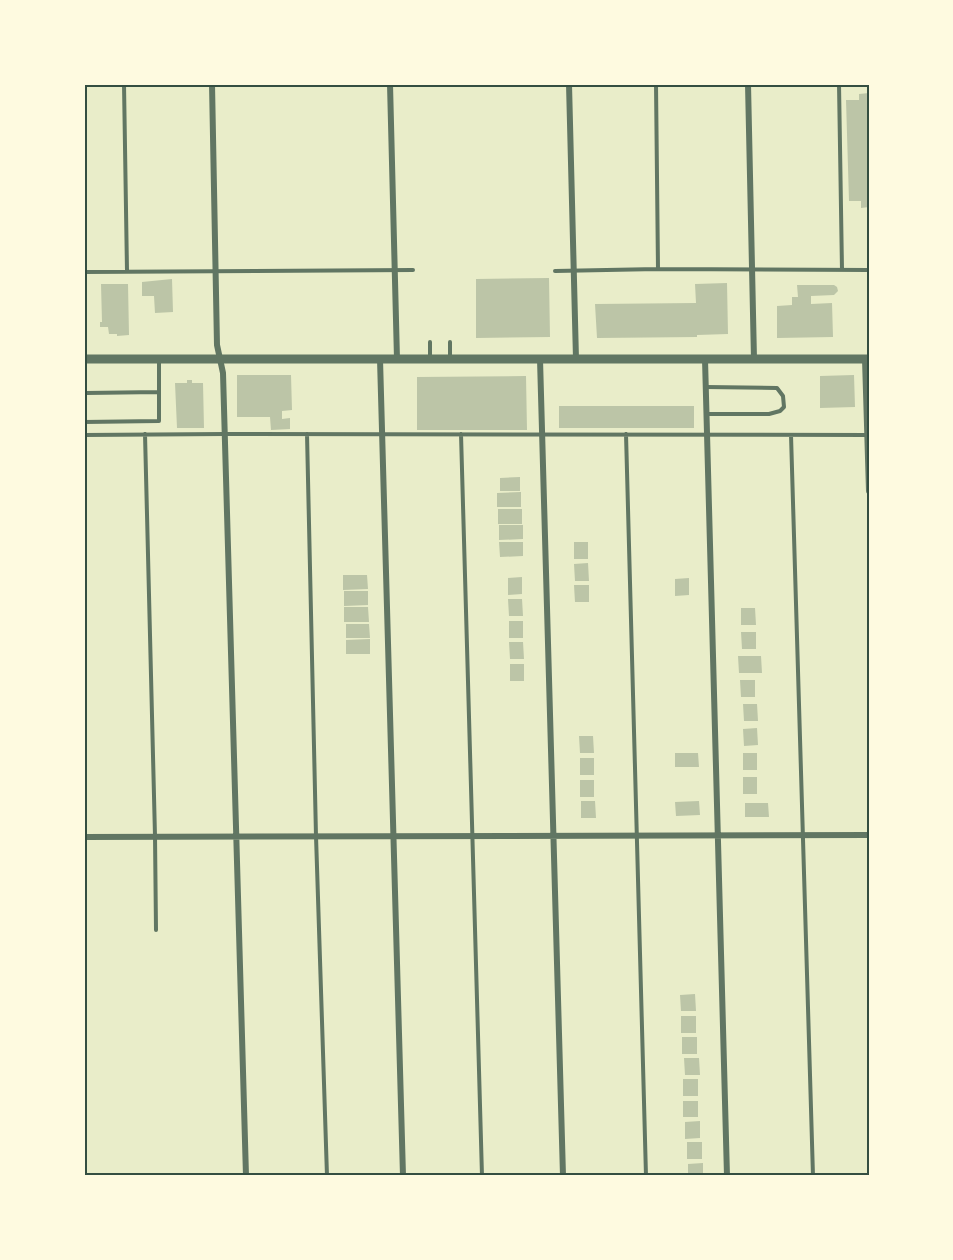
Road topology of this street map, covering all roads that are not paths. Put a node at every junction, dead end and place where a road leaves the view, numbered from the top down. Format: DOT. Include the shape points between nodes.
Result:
graph roads {
  1 [pos="124,84"];
  2 [pos="212,84"];
  3 [pos="390,84"];
  4 [pos="569,84"];
  5 [pos="656,84"];
  6 [pos="748,84"];
  7 [pos="839,84"];
  8 [pos="658,269"];
  9 [pos="395,270"];
  10 [pos="413,270"];
  11 [pos="574,270"];
  12 [pos="752,270"];
  13 [pos="842,270"];
  14 [pos="869,270"];
  15 [pos="216,271"];
  16 [pos="555,271"];
  17 [pos="84,272"];
  18 [pos="127,272"];
  19 [pos="430,342"];
  20 [pos="450,342"];
  21 [pos="867,358"];
  22 [pos="84,359"];
  23 [pos="159,359"];
  24 [pos="220,359"];
  25 [pos="380,359"];
  26 [pos="397,359"];
  27 [pos="430,359"];
  28 [pos="450,359"];
  29 [pos="540,359"];
  30 [pos="576,359"];
  31 [pos="705,359"];
  32 [pos="754,359"];
  33 [pos="705,387"];
  34 [pos="159,392"];
  35 [pos="84,394"];
  36 [pos="706,414"];
  37 [pos="84,422"];
  38 [pos="225,434"];
  39 [pos="307,434"];
  40 [pos="382,434"];
  41 [pos="84,435"];
  42 [pos="145,435"];
  43 [pos="461,435"];
  44 [pos="542,435"];
  45 [pos="626,435"];
  46 [pos="706,435"];
  47 [pos="791,435"];
  48 [pos="868,435"];
  49 [pos="869,491"];
  50 [pos="155,836"];
  51 [pos="236,836"];
  52 [pos="316,836"];
  53 [pos="393,836"];
  54 [pos="472,836"];
  55 [pos="553,836"];
  56 [pos="636,836"];
  57 [pos="718,836"];
  58 [pos="804,836"];
  59 [pos="869,836"];
  60 [pos="84,837"];
  61 [pos="156,930"];
  62 [pos="246,1176"];
  63 [pos="327,1176"];
  64 [pos="403,1176"];
  65 [pos="482,1176"];
  66 [pos="563,1176"];
  67 [pos="646,1176"];
  68 [pos="728,1176"];
  69 [pos="813,1176"];
  1 -- 18 [label="lane"];
  2 -- 15 [label="street"];
  3 -- 9 [label="street"];
  4 -- 11 [label="street"];
  5 -- 8 [label="lane"];
  6 -- 12 [label="street"];
  7 -- 13 [label="lane"];
  8 -- 11 [label="lane"];
  8 -- 12 [label="lane"];
  9 -- 10 [label="lane"];
  9 -- 15 [label="lane"];
  9 -- 26 [label="street"];
  11 -- 16 [label="lane"];
  11 -- 30 [label="street"];
  12 -- 13 [label="lane"];
  12 -- 32 [label="street"];
  13 -- 14 [label="lane"];
  15 -- 18 [label="lane"];
  15 -- 24 [label="street"];
  17 -- 18 [label="lane"];
  19 -- 27 [label="lane"];
  20 -- 28 [label="lane"];
  21 -- 32 [label="street"];
  21 -- 48 [label="street"];
  22 -- 23 [label="street"];
  23 -- 24 [label="street"];
  23 -- 34 [label="lane"];
  24 -- 25 [label="street"];
  24 -- 38 [label="street"];
  25 -- 26 [label="street"];
  25 -- 40 [label="street"];
  26 -- 27 [label="street"];
  27 -- 28 [label="street"];
  28 -- 29 [label="street"];
  29 -- 30 [label="street"];
  29 -- 44 [label="street"];
  30 -- 31 [label="street"];
  31 -- 32 [label="street"];
  31 -- 33 [label="street"];
  33 -- 36 [label="street"];
  33 -- 36 [label="lane" via="777,388 784,407 770,414"];
  34 -- 35 [label="lane"];
  34 -- 37 [label="lane" via="159,421"];
  36 -- 46 [label="street"];
  38 -- 39 [label="lane"];
  38 -- 42 [label="lane"];
  38 -- 51 [label="street"];
  39 -- 40 [label="lane"];
  39 -- 52 [label="lane"];
  40 -- 43 [label="lane"];
  40 -- 53 [label="street"];
  41 -- 42 [label="lane"];
  42 -- 50 [label="lane"];
  43 -- 44 [label="lane"];
  43 -- 54 [label="lane"];
  44 -- 45 [label="lane"];
  44 -- 55 [label="street"];
  45 -- 46 [label="lane"];
  45 -- 56 [label="lane"];
  46 -- 47 [label="lane"];
  46 -- 57 [label="street"];
  47 -- 48 [label="lane"];
  47 -- 58 [label="lane"];
  48 -- 49 [label="street"];
  50 -- 51 [label="street"];
  50 -- 60 [label="street"];
  50 -- 61 [label="lane"];
  51 -- 52 [label="street"];
  51 -- 62 [label="street"];
  52 -- 53 [label="street"];
  52 -- 63 [label="lane"];
  53 -- 54 [label="street"];
  53 -- 64 [label="street"];
  54 -- 55 [label="street"];
  54 -- 65 [label="lane"];
  55 -- 56 [label="street"];
  55 -- 66 [label="street"];
  56 -- 57 [label="street"];
  56 -- 67 [label="lane"];
  57 -- 58 [label="street"];
  57 -- 68 [label="street"];
  58 -- 59 [label="street"];
  58 -- 69 [label="lane"];
}
